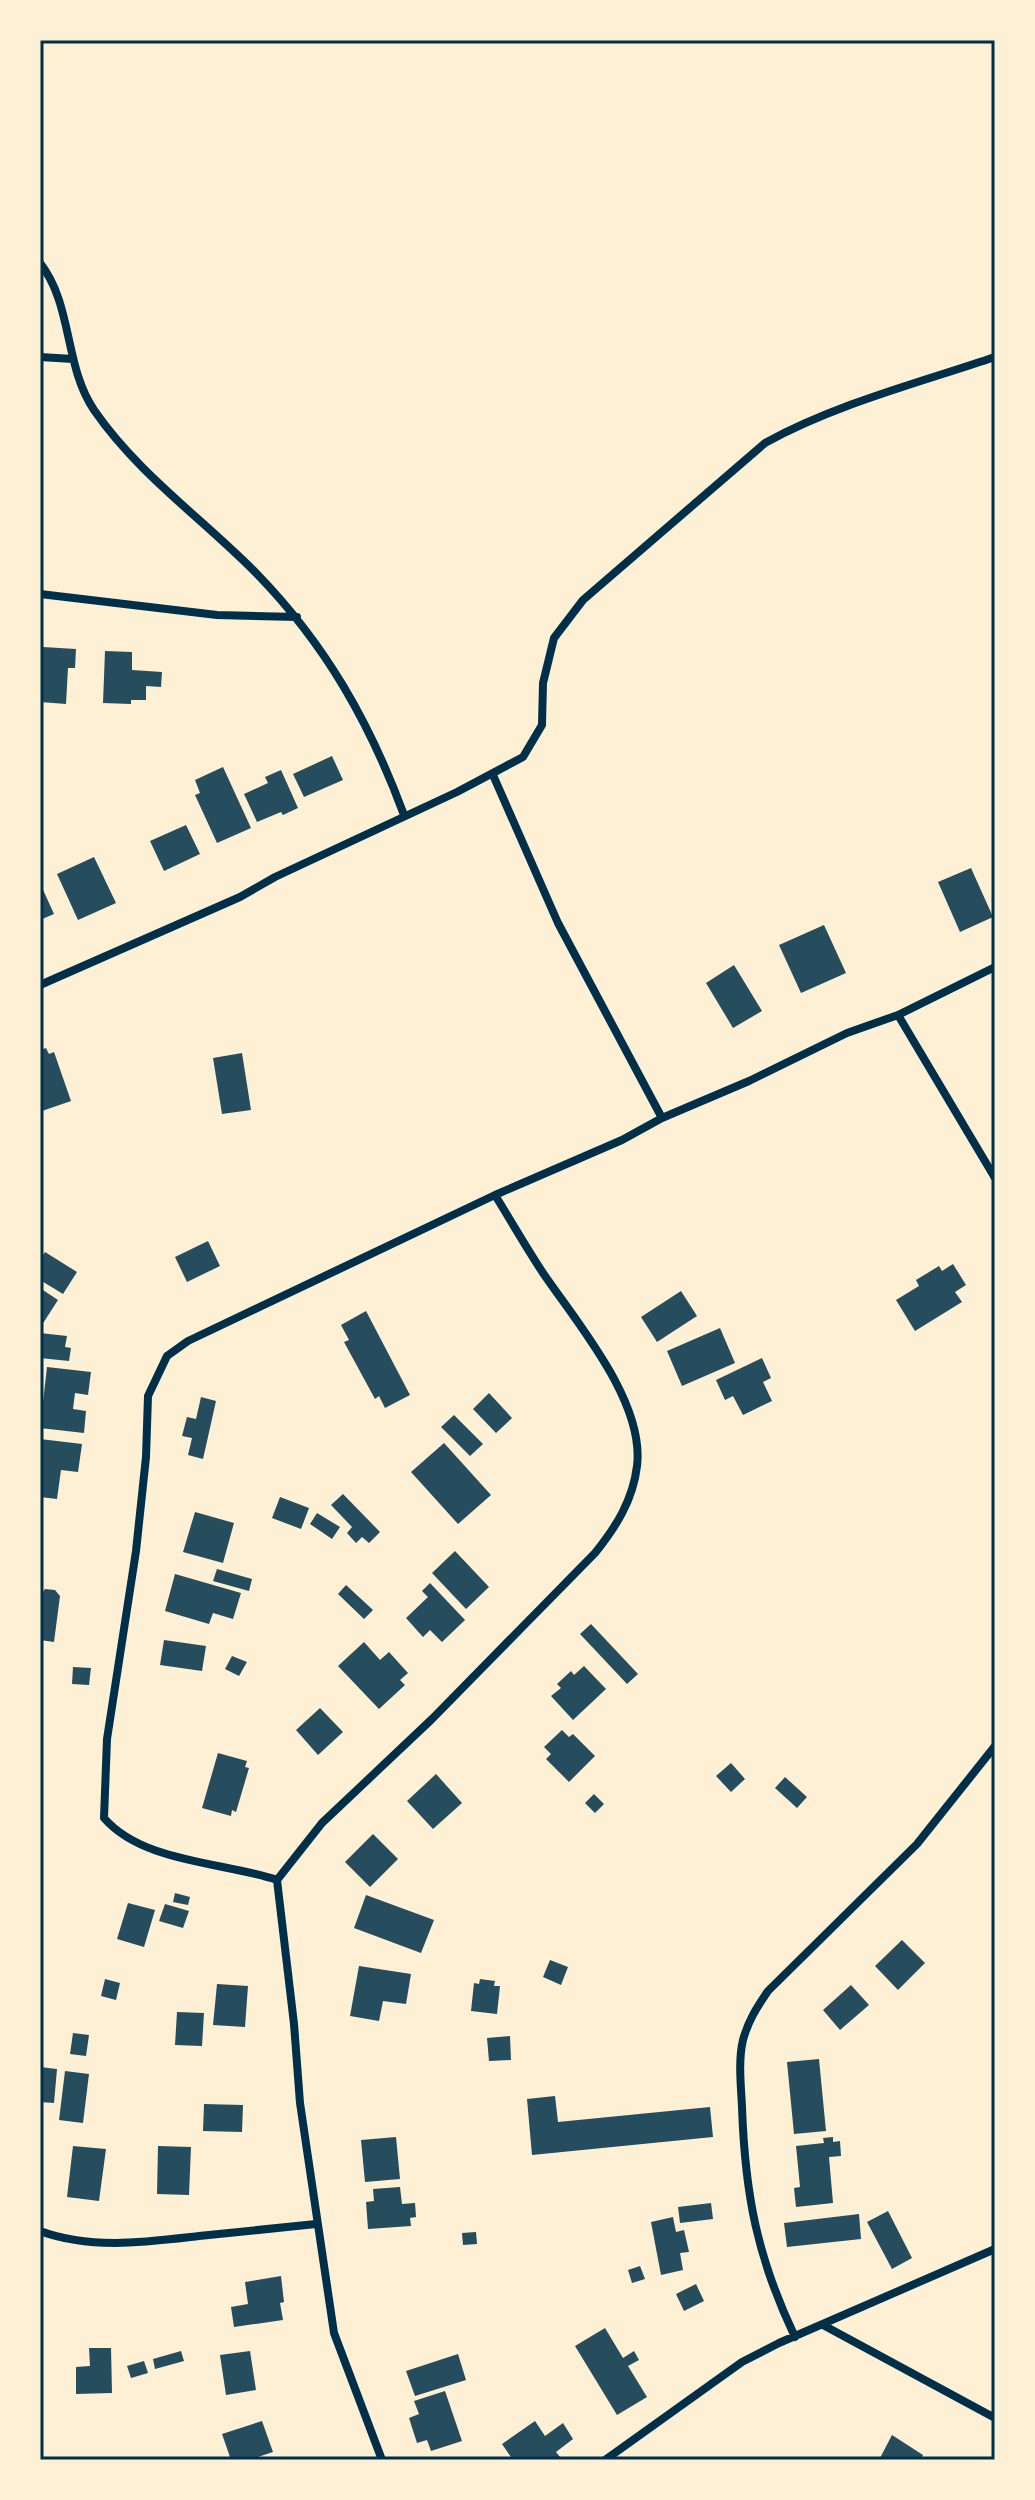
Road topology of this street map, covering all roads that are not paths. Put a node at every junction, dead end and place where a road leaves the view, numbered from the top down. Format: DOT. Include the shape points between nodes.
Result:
graph roads {
  1 [pos="40,263"];
  2 [pos="40,357"];
  3 [pos="995,357"];
  4 [pos="73,359"];
  5 [pos="40,594"];
  6 [pos="297,617"];
  7 [pos="493,775"];
  8 [pos="404,815"];
  9 [pos="995,967"];
  10 [pos="40,985"];
  11 [pos="898,1015"];
  12 [pos="662,1118"];
  13 [pos="995,1178"];
  14 [pos="495,1195"];
  15 [pos="995,1746"];
  16 [pos="277,1880"];
  17 [pos="316,2224"];
  18 [pos="40,2231"];
  19 [pos="995,2249"];
  20 [pos="823,2325"];
  21 [pos="795,2337"];
  22 [pos="995,2418"];
  23 [pos="382,2460"];
  24 [pos="605,2460"];
  1 -- 4 [label="street" via="65,319"];
  2 -- 4 [label="street"];
  3 -- 7 [label="street" via="827,414 765,443 583,600 554,638 543,683 542,725 523,757"];
  4 -- 6 [label="street" via="81,388 114,436"];
  5 -- 6 [label="street" via="217,615"];
  6 -- 8 [label="street" via="358,710"];
  7 -- 8 [label="street"];
  7 -- 12 [label="street" via="558,923"];
  8 -- 10 [label="street" via="240,897"];
  9 -- 11 [label="street"];
  11 -- 12 [label="street"];
  11 -- 13 [label="street"];
  12 -- 14 [label="street"];
  14 -- 16 [label="street" via="619,1389 634,1426 637,1464 630,1497 595,1553 322,1823"];
  14 -- 16 [label="street" via="188,1341 167,1356 148,1396 136,1551 107,1739 104,1818 116,1832 158,1850"];
  15 -- 21 [label="street" via="917,1844 768,1991 750,2018 740,2068 751,2209 770,2281"];
  16 -- 17 [label="street"];
  17 -- 18 [label="street" via="101,2243"];
  17 -- 23 [label="street" via="334,2333"];
  19 -- 20 [label="street"];
  20 -- 21 [label="street"];
  20 -- 22 [label="street"];
  21 -- 24 [label="street" via="742,2362"];
}
